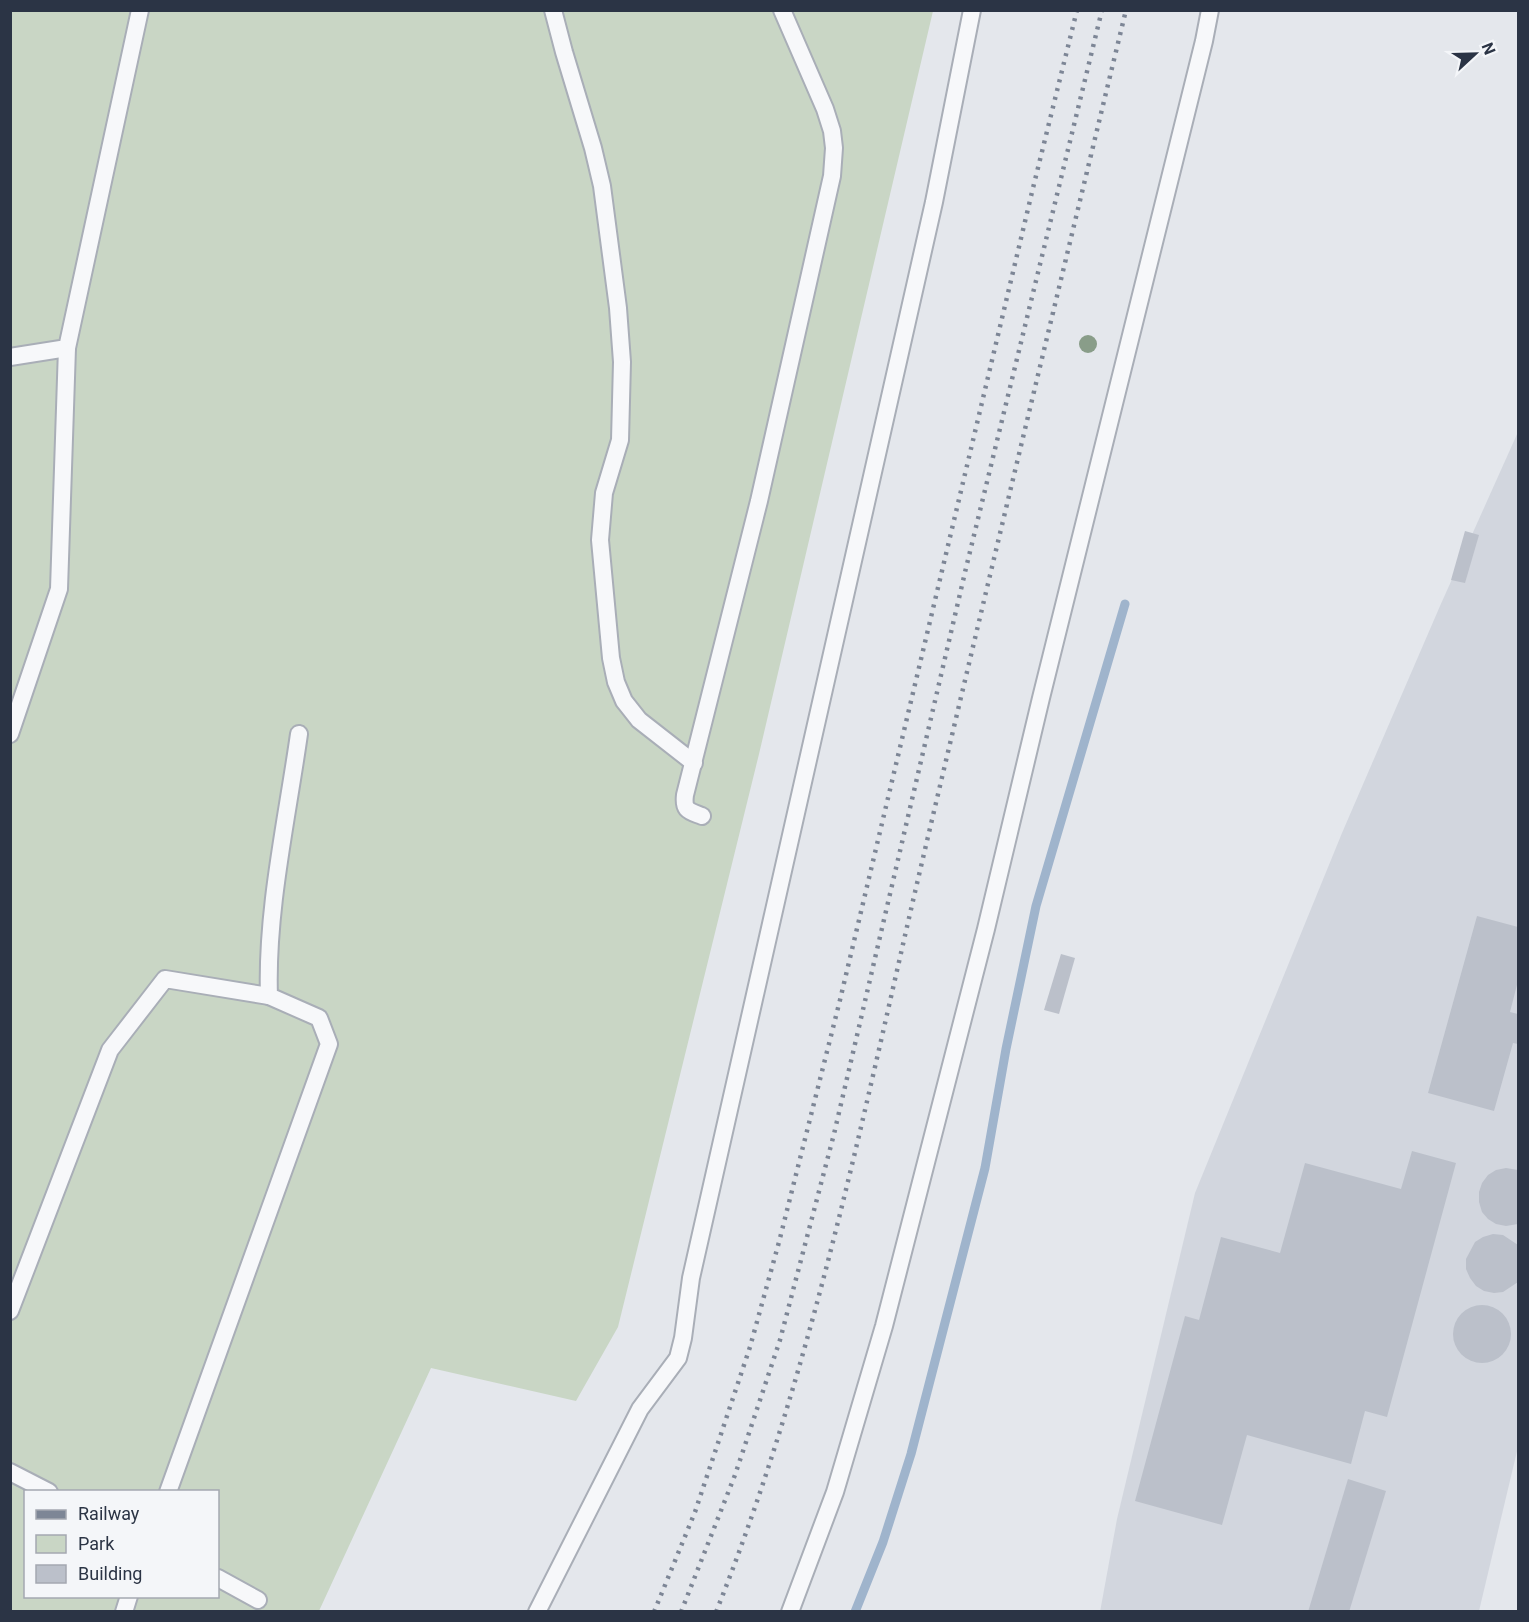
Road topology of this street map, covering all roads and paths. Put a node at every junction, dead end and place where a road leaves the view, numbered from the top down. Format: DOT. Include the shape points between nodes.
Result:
graph roads {
  1 [pos="140,10"];
  2 [pos="553,10"];
  3 [pos="782,10"];
  4 [pos="972,10"];
  5 [pos="1210,10"];
  6 [pos="67,348"];
  7 [pos="10,357"];
  8 [pos="10,734"];
  9 [pos="299,734"];
  10 [pos="694,763"];
  11 [pos="702,816"];
  12 [pos="269,996"];
  13 [pos="10,1311"];
  14 [pos="10,1472"];
  15 [pos="46,1490"];
  16 [pos="168,1490"];
  17 [pos="219,1579"];
  18 [pos="258,1600"];
  19 [pos="537,1611"];
  20 [pos="790,1611"];
  1 -- 6 [label="lane"];
  2 -- 10 [label="lane" via="602,186 618,308 622,362 620,440 604,493 600,540 611,658 624,701 639,720"];
  3 -- 10 [label="lane" via="832,131 832,176 759,501"];
  4 -- 19 [label="lane" via="934,202 691,1278 678,1358 640,1409"];
  5 -- 20 [label="lane" via="986,929 884,1326 838,1481"];
  6 -- 7 [label="lane"];
  6 -- 8 [label="lane" via="58,589"];
  9 -- 12 [label="lane" via="273,913"];
  10 -- 11 [label="lane" via="684,804 688,811"];
  12 -- 13 [label="lane" via="165,979 110,1050"];
  12 -- 16 [label="lane" via="319,1018 329,1044"];
  14 -- 15 [label="lane"];
  17 -- 18 [label="lane"];
}
